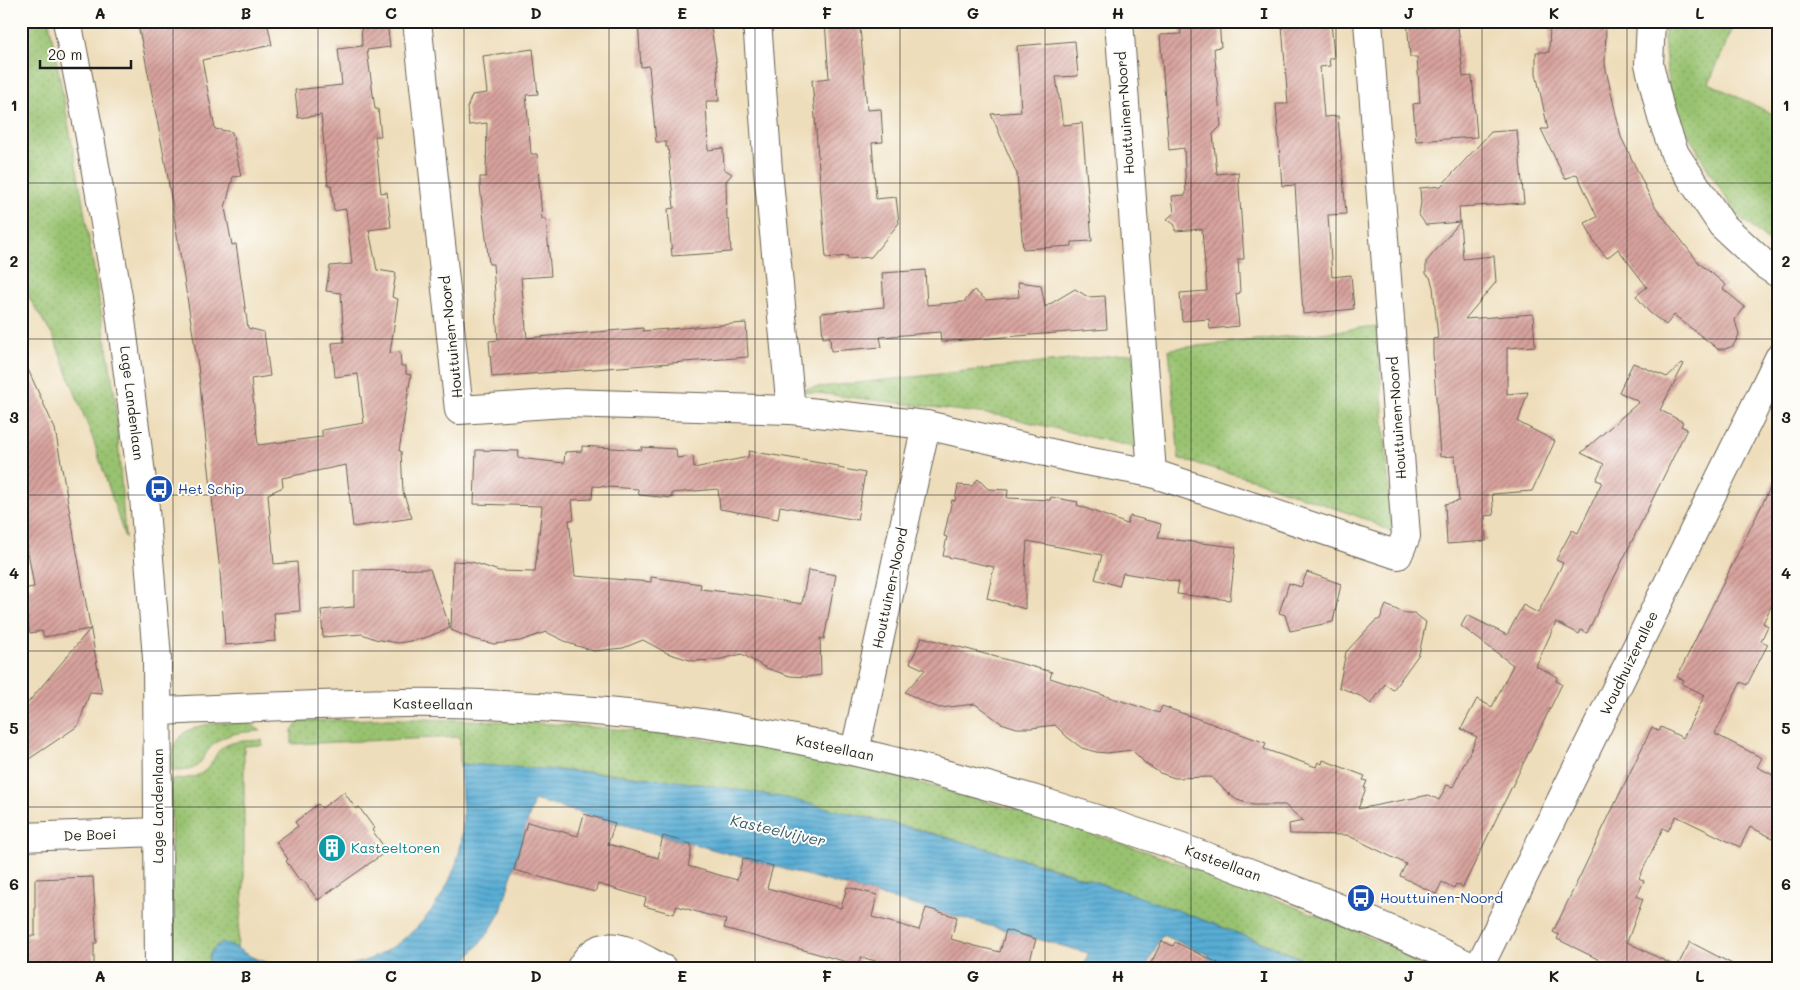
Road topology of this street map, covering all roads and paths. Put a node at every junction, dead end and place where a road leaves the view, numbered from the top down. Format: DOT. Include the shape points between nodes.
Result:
graph roads {
  1 [pos="67,21"];
  2 [pos="417,21"];
  3 [pos="758,21"];
  4 [pos="1118,21"];
  5 [pos="1368,21"];
  6 [pos="1651,21"];
  7 [pos="1779,274"];
  8 [pos="1779,358"];
  9 [pos="791,410"];
  10 [pos="926,425"];
  11 [pos="1152,473"];
  12 [pos="158,711"];
  13 [pos="854,751"];
  14 [pos="158,832"];
  15 [pos="21,837"];
  16 [pos="159,969"];
  17 [pos="580,969"];
  18 [pos="663,969"];
  19 [pos="1477,969"];
  1 -- 12 [label="street, Lage Landenlaan" via="105,218 128,367 152,585"];
  2 -- 9 [label="street, Houttuinen-Noord" via="459,410 565,403"];
  3 -- 9 [label="street" via="768,170"];
  4 -- 11 [label="street, Houttuinen-Noord"];
  5 -- 11 [label="street, Houttuinen-Noord" via="1406,536 1398,555"];
  6 -- 7 [label="street" via="1649,64 1675,154 1722,225"];
  8 -- 19 [label="street, Woudhuizerallee"];
  9 -- 10 [label="street, Houttuinen-Noord"];
  10 -- 11 [label="street, Houttuinen-Noord"];
  10 -- 13 [label="street, Houttuinen-Noord"];
  12 -- 13 [label="street, Kasteellaan" via="406,703 577,710 730,727"];
  12 -- 14 [label="street, Lage Landenlaan"];
  13 -- 19 [label="street, Kasteellaan" via="1028,798 1166,842 1348,910"];
  14 -- 15 [label="street, De Boei"];
  14 -- 16 [label="street, Lage Landenlaan"];
  17 -- 18 [label="street" via="592,953 613,947"];
}
